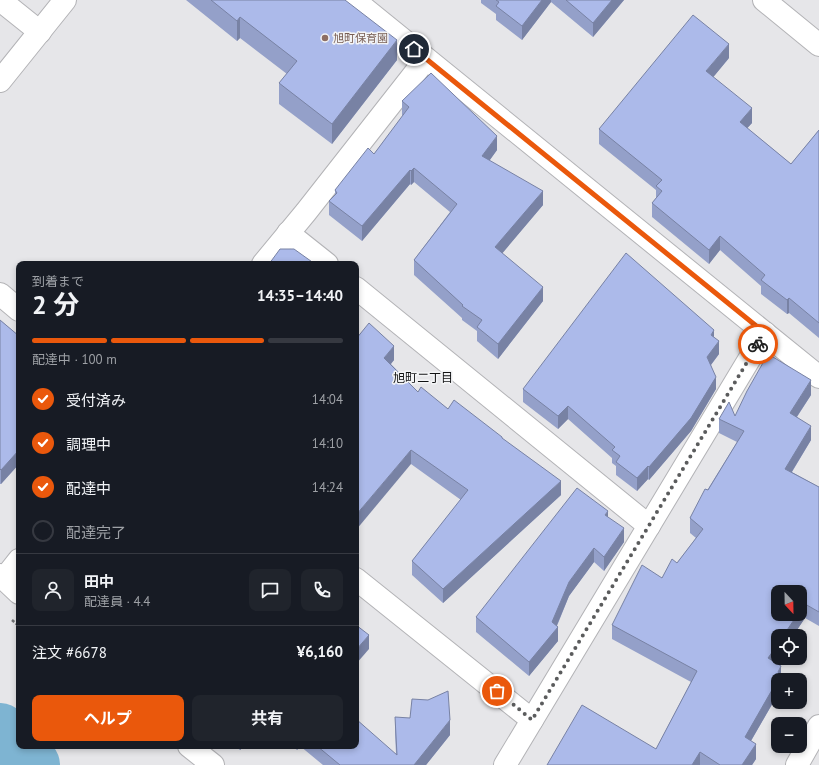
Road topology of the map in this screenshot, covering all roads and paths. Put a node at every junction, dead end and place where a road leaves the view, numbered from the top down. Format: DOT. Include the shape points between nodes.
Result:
graph roads {
  1 [pos="0,0"];
  2 [pos="65,0"];
  3 [pos="354,0"];
  4 [pos="764,0"];
  5 [pos="40,32"];
  6 [pos="819,45"];
  7 [pos="426,59"];
  8 [pos="0,81"];
  9 [pos="288,233"];
  10 [pos="265,261"];
  11 [pos="323,261"];
  12 [pos="359,290"];
  13 [pos="0,294"];
  14 [pos="16,307"];
  15 [pos="765,333"];
  16 [pos="819,376"];
  17 [pos="649,526"];
  18 [pos="16,566"];
  19 [pos="359,581"];
  20 [pos="8,583"];
  21 [pos="532,720"];
  22 [pos="819,726"];
  23 [pos="193,749"];
  24 [pos="213,765"];
  25 [pos="505,765"];
  26 [pos="797,765"];
  1 -- 5 [label="street"];
  2 -- 5 [label="street"];
  3 -- 7 [label="street"];
  4 -- 6 [label="street"];
  5 -- 8 [label="street"];
  7 -- 9 [label="street"];
  7 -- 15 [label="street"];
  9 -- 10 [label="street"];
  9 -- 11 [label="street"];
  12 -- 17 [label="street"];
  13 -- 14 [label="street"];
  15 -- 16 [label="street"];
  15 -- 17 [label="street"];
  17 -- 21 [label="street"];
  18 -- 20 [label="street"];
  19 -- 21 [label="street"];
  21 -- 25 [label="street"];
  22 -- 26 [label="street"];
  23 -- 24 [label="street"];
}
